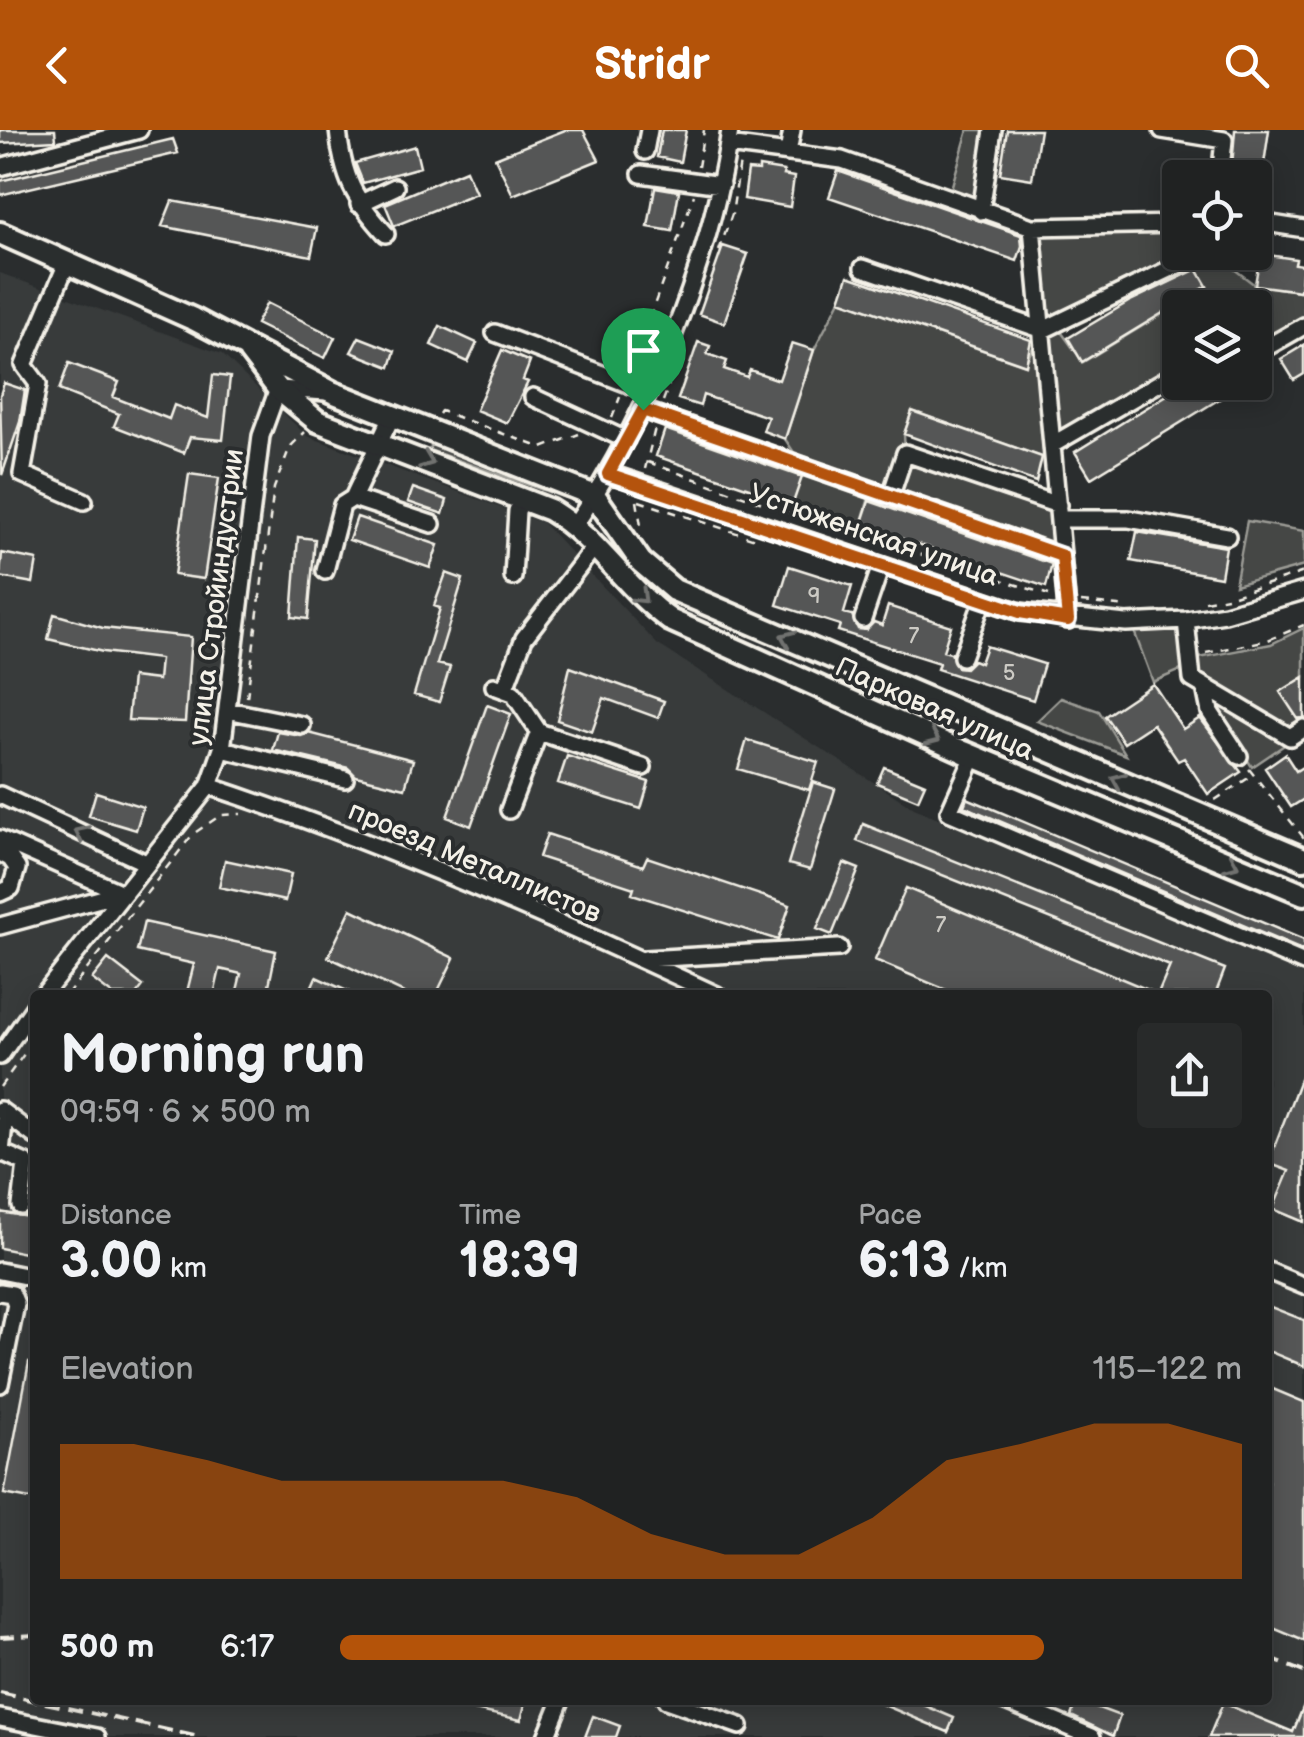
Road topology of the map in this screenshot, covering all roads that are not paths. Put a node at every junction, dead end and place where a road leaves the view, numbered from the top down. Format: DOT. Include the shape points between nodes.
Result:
graph roads {
  1 [pos="138,130"];
  2 [pos="338,130"];
  3 [pos="648,130"];
  4 [pos="792,130"];
  5 [pos="992,130"];
  6 [pos="1162,130"];
  7 [pos="1225,135"];
  8 [pos="729,137"];
  9 [pos="645,150"];
  10 [pos="788,153"];
  11 [pos="1222,160"];
  12 [pos="0,167"];
  13 [pos="642,174"];
  14 [pos="720,186"];
  15 [pos="395,187"];
  16 [pos="359,204"];
  17 [pos="981,210"];
  18 [pos="1162,224"];
  19 [pos="1272,226"];
  20 [pos="1032,227"];
  21 [pos="1304,230"];
  22 [pos="0,233"];
  23 [pos="386,234"];
  24 [pos="67,263"];
  25 [pos="863,268"];
  26 [pos="1168,270"];
  27 [pos="1304,326"];
  28 [pos="1043,330"];
  29 [pos="495,333"];
  30 [pos="617,340"];
  31 [pos="1272,344"];
  32 [pos="245,345"];
  33 [pos="662,359"];
  34 [pos="1162,381"];
  35 [pos="278,389"];
  36 [pos="332,392"];
  37 [pos="649,392"];
  38 [pos="533,396"];
  39 [pos="643,410"];
  40 [pos="392,416"];
  41 [pos="626,440"];
  42 [pos="380,444"];
  43 [pos="1052,445"];
  44 [pos="608,474"];
  45 [pos="595,496"];
  46 [pos="353,498"];
  47 [pos="890,498"];
  48 [pos="522,500"];
  49 [pos="84,501"];
  50 [pos="1058,512"];
  51 [pos="432,524"];
  52 [pos="575,526"];
  53 [pos="1227,536"];
  54 [pos="595,546"];
  55 [pos="1062,556"];
  56 [pos="881,566"];
  57 [pos="325,572"];
  58 [pos="513,577"];
  59 [pos="1304,591"];
  60 [pos="983,600"];
  61 [pos="862,618"];
  62 [pos="1068,620"];
  63 [pos="1186,620"];
  64 [pos="962,657"];
  65 [pos="1205,687"];
  66 [pos="227,710"];
  67 [pos="302,725"];
  68 [pos="1303,731"];
  69 [pos="539,732"];
  70 [pos="222,749"];
  71 [pos="974,756"];
  72 [pos="1239,756"];
  73 [pos="644,767"];
  74 [pos="345,779"];
  75 [pos="209,786"];
  76 [pos="0,795"];
  77 [pos="8,806"];
  78 [pos="509,810"];
  79 [pos="0,839"];
  80 [pos="0,854"];
  81 [pos="1304,859"];
  82 [pos="146,863"];
  83 [pos="0,893"];
  84 [pos="122,893"];
  85 [pos="1304,894"];
  86 [pos="0,926"];
  87 [pos="839,948"];
  88 [pos="641,960"];
  89 [pos="1304,963"];
  90 [pos="47,990"];
  91 [pos="706,990"];
  92 [pos="30,1012"];
  93 [pos="2,1048"];
  94 [pos="3,1113"];
  95 [pos="30,1132"];
  96 [pos="21,1206"];
  97 [pos="0,1271"];
  98 [pos="1272,1273"];
  99 [pos="30,1277"];
  100 [pos="1304,1286"];
  101 [pos="0,1292"];
  102 [pos="0,1384"];
  103 [pos="559,1705"];
  104 [pos="680,1705"];
  105 [pos="1015,1705"];
  106 [pos="0,1718"];
  107 [pos="740,1726"];
  108 [pos="97,1737"];
  109 [pos="546,1737"];
  110 [pos="1092,1737"];
  1 -- 12 [label="street"];
  2 -- 16 [label="street"];
  3 -- 9 [label="street"];
  4 -- 10 [label="street"];
  5 -- 17 [label="street"];
  6 -- 7 [label="street"];
  7 -- 11 [label="street"];
  8 -- 10 [label="street"];
  8 -- 14 [label="street"];
  10 -- 17 [label="street" via="842,160"];
  13 -- 14 [label="street"];
  14 -- 33 [label="street"];
  15 -- 16 [label="street"];
  16 -- 23 [label="street"];
  17 -- 20 [label="street"];
  18 -- 20 [label="street"];
  19 -- 21 [label="street"];
  20 -- 28 [label="street"];
  22 -- 24 [label="main road"];
  24 -- 32 [label="main road"];
  24 -- 49 [label="street" via="24,365 38,384 22,474"];
  25 -- 28 [label="street"];
  26 -- 28 [label="street"];
  27 -- 31 [label="street"];
  28 -- 43 [label="street"];
  29 -- 37 [label="street"];
  30 -- 33 [label="street"];
  32 -- 35 [label="main road"];
  32 -- 36 [label="main road"];
  33 -- 37 [label="street"];
  34 -- 43 [label="street"];
  35 -- 36 [label="street"];
  35 -- 42 [label="main road" via="318,421"];
  35 -- 66 [label="street, улица Стройиндустрии" via="258,451"];
  36 -- 40 [label="main road"];
  37 -- 39 [label="street"];
  38 -- 41 [label="street"];
  39 -- 41 [label="street"];
  39 -- 47 [label="street"];
  40 -- 42 [label="street"];
  40 -- 45 [label="main road"];
  41 -- 44 [label="street"];
  42 -- 46 [label="street"];
  42 -- 48 [label="main road, one-way"];
  43 -- 50 [label="street"];
  44 -- 45 [label="street"];
  44 -- 56 [label="street, Устюженская улица"];
  45 -- 52 [label="street"];
  81 -- 45 [label="main road, Парковая улица, one-way" via="674,590 641,562"];
  46 -- 51 [label="street"];
  46 -- 57 [label="street" via="342,505"];
  47 -- 50 [label="street" via="904,454"];
  47 -- 55 [label="street"];
  48 -- 52 [label="main road"];
  48 -- 58 [label="street"];
  50 -- 53 [label="street"];
  50 -- 55 [label="street"];
  52 -- 54 [label="main road, Парковая улица"];
  54 -- 69 [label="street" via="524,638 499,688 512,692"];
  54 -- 71 [label="main road, Парковая улица, one-way" via="670,620"];
  55 -- 62 [label="street"];
  56 -- 60 [label="street, Устюженская улица"];
  56 -- 61 [label="street"];
  59 -- 63 [label="street, Устюженская улица"];
  60 -- 62 [label="street, Устюженская улица"];
  60 -- 64 [label="street"];
  62 -- 63 [label="street, Устюженская улица"];
  63 -- 65 [label="street" via="1192,680"];
  65 -- 68 [label="street" via="1290,737"];
  65 -- 72 [label="street" via="1210,712"];
  66 -- 67 [label="street"];
  66 -- 70 [label="street, улица Стройиндустрии"];
  69 -- 73 [label="street"];
  69 -- 78 [label="street"];
  70 -- 74 [label="street"];
  70 -- 75 [label="street, улица Стройиндустрии"];
  71 -- 85 [label="main road, Парковая улица, one-way"];
  71 -- 89 [label="street" via="948,812"];
  75 -- 82 [label="street, улица Стройиндустрии"];
  75 -- 88 [label="street, проезд Металлистов" via="422,862"];
  76 -- 77 [label="street"];
  82 -- 77 [label="street, one-way"];
  79 -- 84 [label="street"];
  80 -- 83 [label="street" via="18,868 12,888"];
  82 -- 84 [label="street, улица Стройиндустрии"];
  84 -- 86 [label="street"];
  84 -- 90 [label="street, улица Стройиндустрии"];
  87 -- 88 [label="street"];
  88 -- 91 [label="street, проезд Металлистов"];
  92 -- 93 [label="street"];
  94 -- 95 [label="street"];
  94 -- 96 [label="street" via="1,1152 26,1163"];
  97 -- 99 [label="street"];
  98 -- 100 [label="street"];
  101 -- 102 [label="street" via="12,1294 16,1304"];
  103 -- 109 [label="street"];
  104 -- 107 [label="street"];
  105 -- 110 [label="street"];
  106 -- 108 [label="street"];
}
